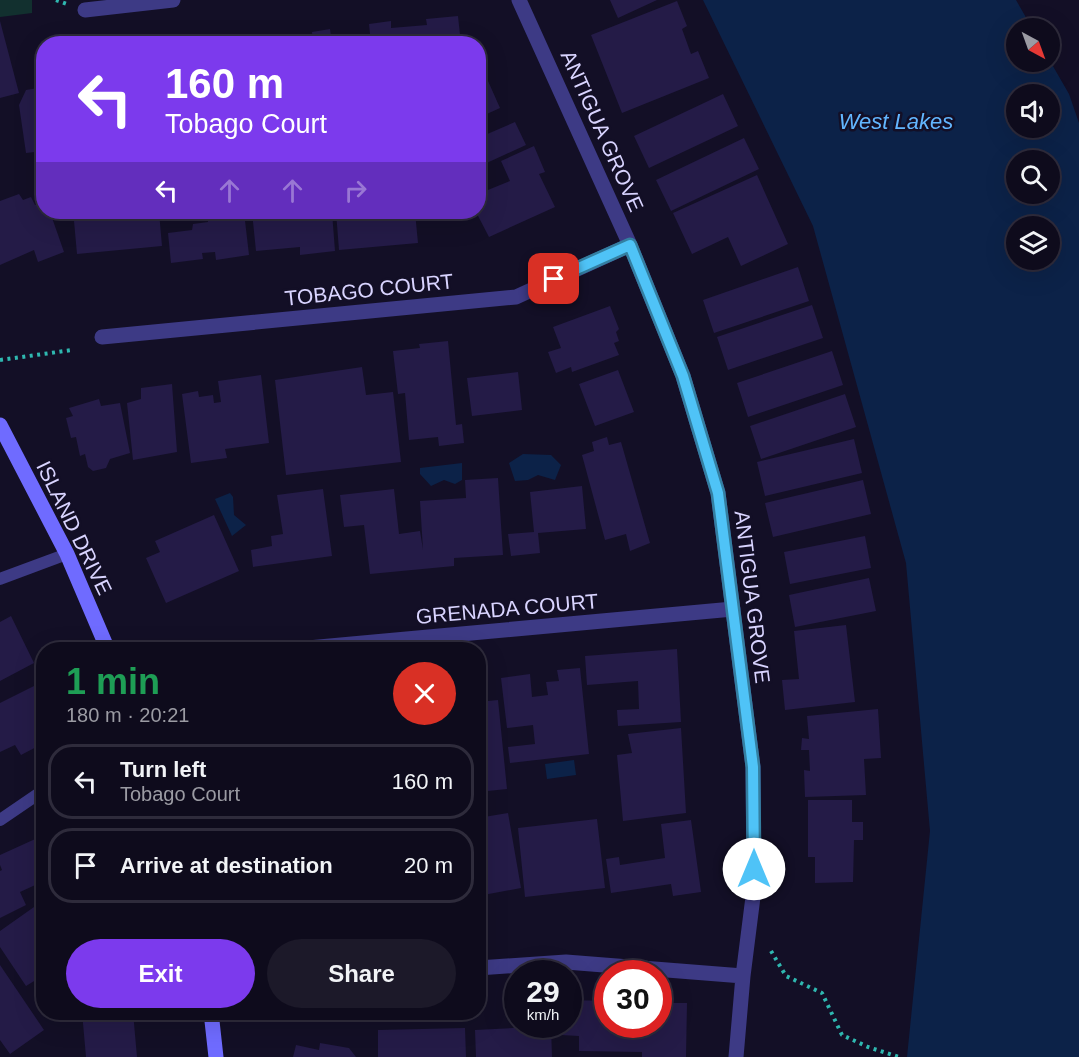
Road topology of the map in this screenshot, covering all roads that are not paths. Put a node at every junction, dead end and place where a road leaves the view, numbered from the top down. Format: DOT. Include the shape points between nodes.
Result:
graph roads {
  1 [pos="173,0"];
  2 [pos="519,0"];
  3 [pos="85,10"];
  4 [pos="630,245"];
  5 [pos="102,337"];
  6 [pos="0,425"];
  7 [pos="67,554"];
  8 [pos="0,579"];
  9 [pos="733,609"];
  10 [pos="105,642"];
  11 [pos="373,642"];
  12 [pos="36,795"];
  13 [pos="0,820"];
  14 [pos="486,967"];
  15 [pos="743,976"];
  16 [pos="212,1020"];
  17 [pos="216,1057"];
  18 [pos="736,1057"];
  1 -- 3 [label="street"];
  2 -- 4 [label="street, ANTIGUA GROVE"];
  4 -- 5 [label="street, TOBAGO COURT" via="516,297"];
  4 -- 9 [label="street, ANTIGUA GROVE" via="683,376 718,493"];
  6 -- 7 [label="street, ISLAND DRIVE"];
  7 -- 8 [label="lane"];
  7 -- 10 [label="street, ISLAND DRIVE"];
  9 -- 11 [label="street, GRENADA COURT"];
  9 -- 15 [label="street, ANTIGUA GROVE" via="753,767 754,889"];
  12 -- 13 [label="lane"];
  14 -- 15 [label="street" via="566,962"];
  15 -- 18 [label="street, ANTIGUA GROVE"];
  16 -- 17 [label="street"];
}
